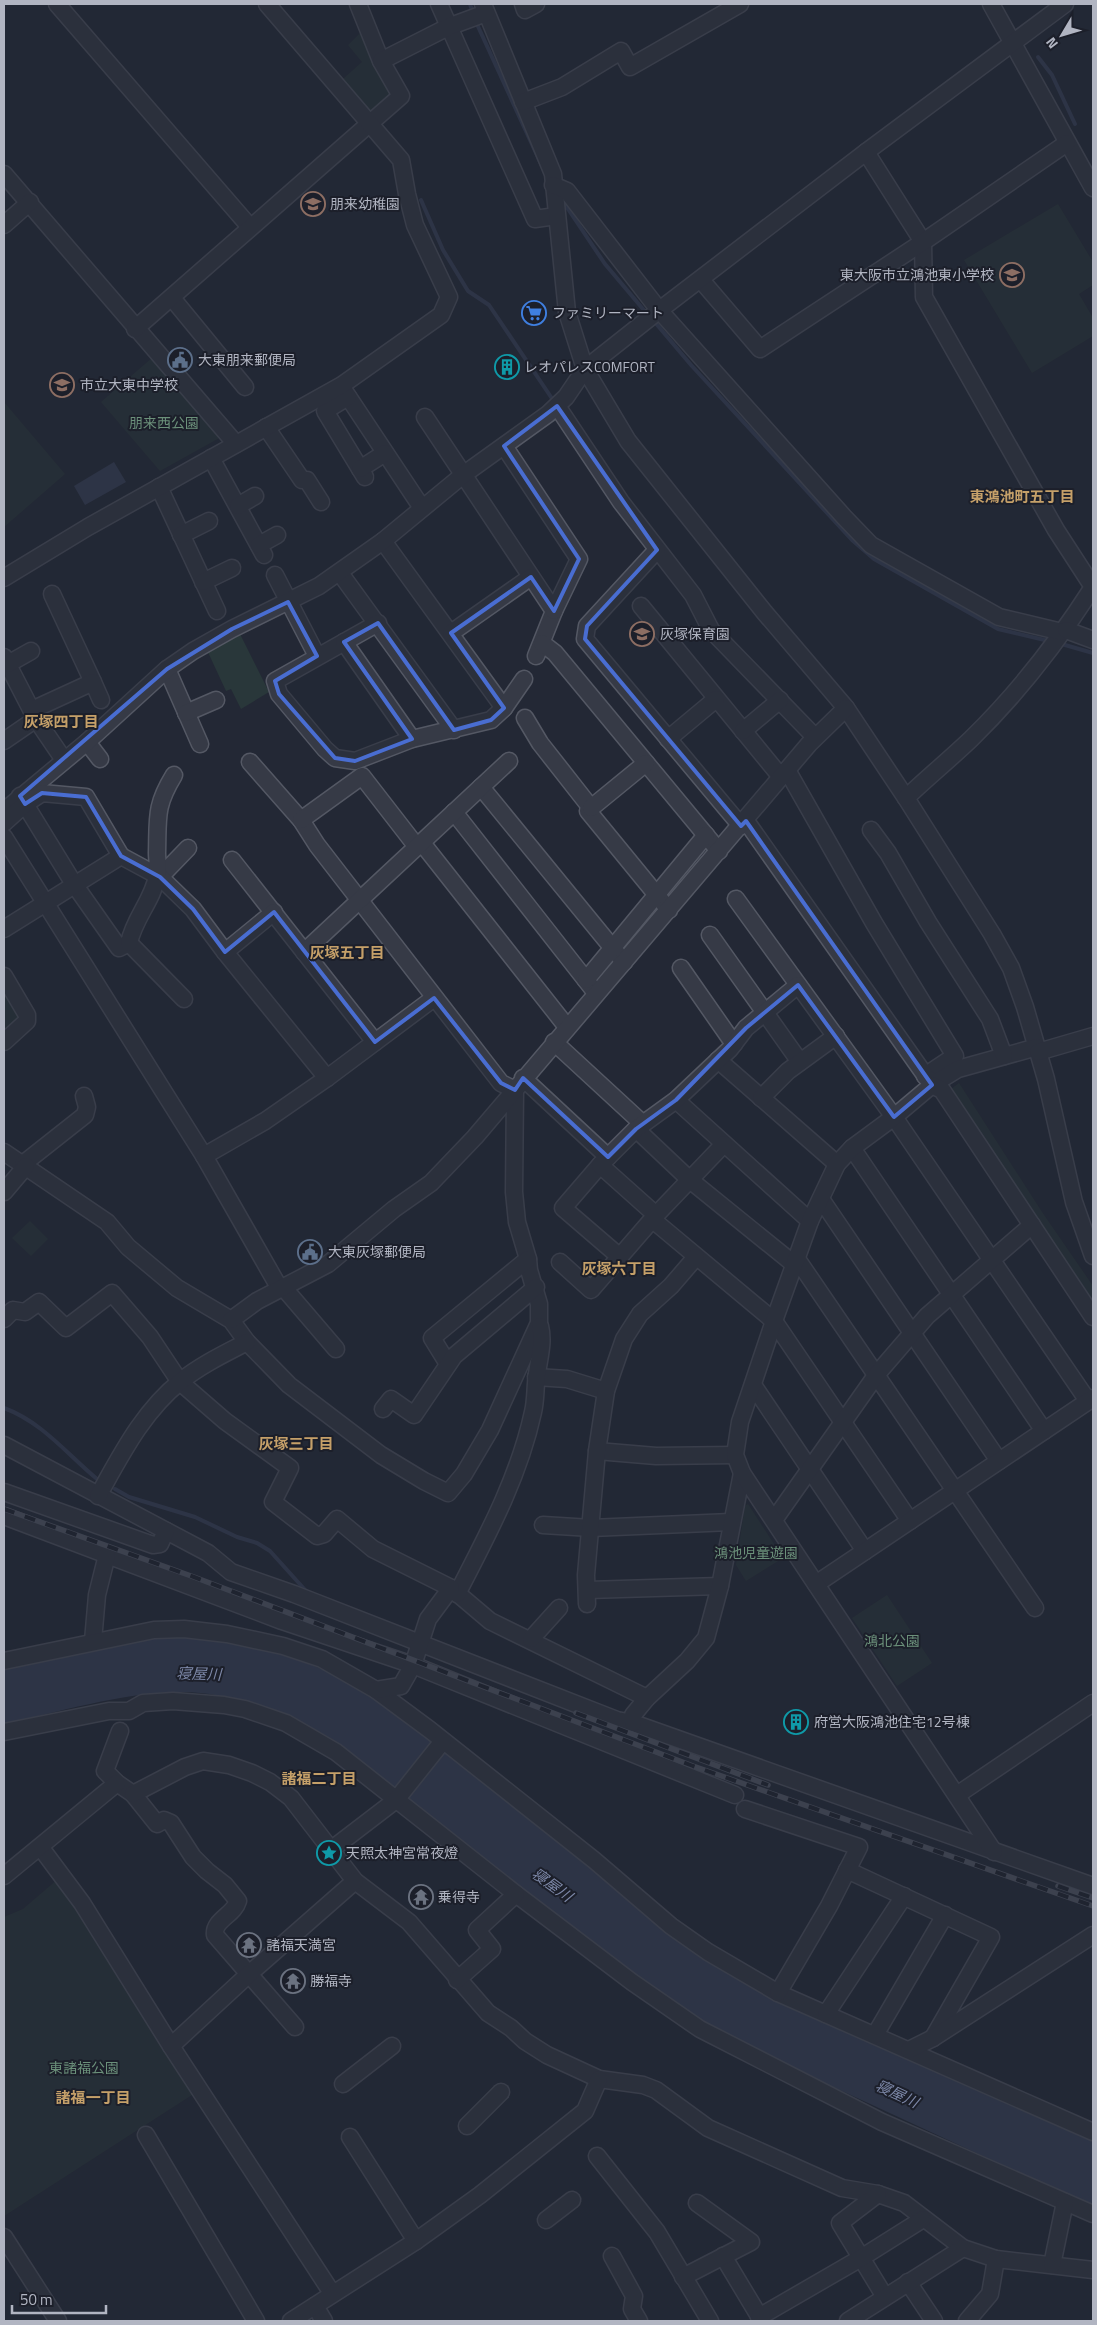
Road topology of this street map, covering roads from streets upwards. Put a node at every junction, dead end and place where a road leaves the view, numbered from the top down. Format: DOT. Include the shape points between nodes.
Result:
graph roads {
  1 [pos="57,4"];
  2 [pos="267,4"];
  3 [pos="358,4"];
  4 [pos="439,4"];
  5 [pos="523,4"];
  6 [pos="536,4"];
  7 [pos="740,4"];
  8 [pos="991,4"];
  9 [pos="1065,4"];
  10 [pos="484,10"];
  11 [pos="448,27"];
  12 [pos="1014,43"];
  13 [pos="381,61"];
  14 [pos="523,102"];
  15 [pos="370,121"];
  16 [pos="1067,143"];
  17 [pos="866,152"];
  18 [pos="4,174"];
  19 [pos="553,185"];
  20 [pos="1093,188"];
  21 [pos="30,202"];
  22 [pos="556,216"];
  23 [pos="4,226"];
  24 [pos="250,226"];
  25 [pos="923,242"];
  26 [pos="701,280"];
  27 [pos="172,298"];
  28 [pos="658,311"];
  29 [pos="135,329"];
  30 [pos="585,369"];
  31 [pos="245,387"];
  32 [pos="344,392"];
  33 [pos="557,406"];
  34 [pos="425,417"];
  35 [pos="266,427"];
  36 [pos="236,444"];
  37 [pos="504,446"];
  38 [pos="385,452"];
  39 [pos="211,458"];
  40 [pos="463,474"];
  41 [pos="158,487"];
  42 [pos="255,496"];
  43 [pos="321,502"];
  44 [pos="238,506"];
  45 [pos="422,508"];
  46 [pos="209,521"];
  47 [pos="181,535"];
  48 [pos="277,536"];
  49 [pos="383,541"];
  50 [pos="656,550"];
  51 [pos="232,568"];
  52 [pos="340,573"];
  53 [pos="275,575"];
  54 [pos="531,577"];
  55 [pos="4,578"];
  56 [pos="204,582"];
  57 [pos="1093,587"];
  58 [pos="52,594"];
  59 [pos="288,602"];
  60 [pos="640,606"];
  61 [pos="554,610"];
  62 [pos="217,611"];
  63 [pos="378,623"];
  64 [pos="451,633"];
  65 [pos="1062,633"];
  66 [pos="1093,640"];
  67 [pos="344,642"];
  68 [pos="31,651"];
  69 [pos="317,656"];
  70 [pos="6,660"];
  71 [pos="167,669"];
  72 [pos="524,679"];
  73 [pos="10,682"];
  74 [pos="93,682"];
  75 [pos="716,699"];
  76 [pos="101,700"];
  77 [pos="216,700"];
  78 [pos="780,700"];
  79 [pos="504,708"];
  80 [pos="846,708"];
  81 [pos="186,712"];
  82 [pos="34,715"];
  83 [pos="525,718"];
  84 [pos="454,730"];
  85 [pos="743,731"];
  86 [pos="815,737"];
  87 [pos="412,739"];
  88 [pos="668,739"];
  89 [pos="4,742"];
  90 [pos="87,742"];
  91 [pos="200,744"];
  92 [pos="100,759"];
  93 [pos="64,760"];
  94 [pos="508,761"];
  95 [pos="250,762"];
  96 [pos="646,763"];
  97 [pos="784,774"];
  98 [pos="174,775"];
  99 [pos="481,787"];
  100 [pos="906,798"];
  101 [pos="23,800"];
  102 [pos="591,808"];
  103 [pos="4,811"];
  104 [pos="454,812"];
  105 [pos="301,820"];
  106 [pos="4,823"];
  107 [pos="743,823"];
  108 [pos="871,830"];
  109 [pos="706,835"];
  110 [pos="4,838"];
  111 [pos="419,845"];
  112 [pos="188,848"];
  113 [pos="719,851"];
  114 [pos="121,856"];
  115 [pos="232,860"];
  116 [pos="159,877"];
  117 [pos="74,884"];
  118 [pos="656,895"];
  119 [pos="736,899"];
  120 [pos="360,900"];
  121 [pos="46,902"];
  122 [pos="669,910"];
  123 [pos="274,912"];
  124 [pos="4,929"];
  125 [pos="710,935"];
  126 [pos="128,944"];
  127 [pos="613,948"];
  128 [pos="225,952"];
  129 [pos="304,952"];
  130 [pos="624,962"];
  131 [pos="681,968"];
  132 [pos="4,976"];
  133 [pos="586,980"];
  134 [pos="798,986"];
  135 [pos="596,993"];
  136 [pos="184,998"];
  137 [pos="434,998"];
  138 [pos="765,1013"];
  139 [pos="567,1027"];
  140 [pos="836,1036"];
  141 [pos="1093,1036"];
  142 [pos="4,1042"];
  143 [pos="375,1042"];
  144 [pos="554,1042"];
  145 [pos="734,1044"];
  146 [pos="1038,1049"];
  147 [pos="1004,1056"];
  148 [pos="718,1060"];
  149 [pos="800,1062"];
  150 [pos="327,1078"];
  151 [pos="929,1081"];
  152 [pos="519,1084"];
  153 [pos="84,1096"];
  154 [pos="761,1098"];
  155 [pos="676,1100"];
  156 [pos="894,1117"];
  157 [pos="640,1126"];
  158 [pos="724,1144"];
  159 [pos="852,1148"];
  160 [pos="4,1152"];
  161 [pos="204,1156"];
  162 [pos="604,1161"];
  163 [pos="837,1164"];
  164 [pos="25,1165"];
  165 [pos="690,1180"];
  166 [pos="4,1192"];
  167 [pos="821,1199"];
  168 [pos="654,1218"];
  169 [pos="810,1221"];
  170 [pos="1032,1225"];
  171 [pos="1093,1256"];
  172 [pos="620,1257"];
  173 [pos="696,1257"];
  174 [pos="528,1259"];
  175 [pos="992,1260"];
  176 [pos="560,1262"];
  177 [pos="796,1262"];
  178 [pos="536,1287"];
  179 [pos="282,1288"];
  180 [pos="952,1294"];
  181 [pos="1093,1317"];
  182 [pos="4,1319"];
  183 [pos="231,1320"];
  184 [pos="774,1321"];
  185 [pos="539,1324"];
  186 [pos="913,1332"];
  187 [pos="247,1342"];
  188 [pos="336,1349"];
  189 [pos="448,1364"];
  190 [pos="877,1374"];
  191 [pos="536,1377"];
  192 [pos="180,1382"];
  193 [pos="753,1385"];
  194 [pos="606,1391"];
  195 [pos="1090,1400"];
  196 [pos="383,1410"];
  197 [pos="844,1421"];
  198 [pos="1044,1431"];
  199 [pos="4,1445"];
  200 [pos="598,1450"];
  201 [pos="734,1456"];
  202 [pos="999,1461"];
  203 [pos="810,1469"];
  204 [pos="742,1473"];
  205 [pos="954,1491"];
  206 [pos="4,1492"];
  207 [pos="98,1496"];
  208 [pos="4,1516"];
  209 [pos="774,1520"];
  210 [pos="910,1521"];
  211 [pos="731,1522"];
  212 [pos="543,1525"];
  213 [pos="591,1528"];
  214 [pos="166,1531"];
  215 [pos="865,1551"];
  216 [pos="107,1555"];
  217 [pos="816,1584"];
  218 [pos="720,1586"];
  219 [pos="454,1591"];
  220 [pos="559,1608"];
  221 [pos="1035,1608"];
  222 [pos="282,1621"];
  223 [pos="531,1639"];
  224 [pos="93,1641"];
  225 [pos="273,1644"];
  226 [pos="420,1644"];
  227 [pos="4,1661"];
  228 [pos="413,1665"];
  229 [pos="376,1690"];
  230 [pos="647,1698"];
  231 [pos="1093,1703"];
  232 [pos="633,1723"];
  233 [pos="120,1731"];
  234 [pos="4,1732"];
  235 [pos="655,1732"];
  236 [pos="442,1742"];
  237 [pos="646,1759"];
  238 [pos="117,1783"];
  239 [pos="133,1794"];
  240 [pos="734,1795"];
  241 [pos="957,1795"];
  242 [pos="398,1798"];
  243 [pos="745,1809"];
  244 [pos="41,1848"];
  245 [pos="332,1849"];
  246 [pos="994,1852"];
  247 [pos="847,1870"];
  248 [pos="4,1876"];
  249 [pos="355,1880"];
  250 [pos="1093,1886"];
  251 [pos="516,1894"];
  252 [pos="904,1896"];
  253 [pos="945,1915"];
  254 [pos="1093,1935"];
  255 [pos="249,1974"];
  256 [pos="457,1980"];
  257 [pos="778,1993"];
  258 [pos="826,2014"];
  259 [pos="295,2027"];
  260 [pos="875,2035"];
  261 [pos="933,2038"];
  262 [pos="171,2046"];
  263 [pos="392,2046"];
  264 [pos="909,2050"];
  265 [pos="599,2079"];
  266 [pos="341,2087"];
  267 [pos="501,2092"];
  268 [pos="467,2126"];
  269 [pos="1093,2132"];
  270 [pos="146,2135"];
  271 [pos="350,2137"];
  272 [pos="596,2156"];
  273 [pos="878,2194"];
  274 [pos="572,2200"];
  275 [pos="1065,2202"];
  276 [pos="697,2203"];
  277 [pos="1093,2214"];
  278 [pos="923,2219"];
  279 [pos="546,2220"];
  280 [pos="4,2237"];
  281 [pos="416,2241"];
  282 [pos="963,2248"];
  283 [pos="612,2256"];
  284 [pos="723,2256"];
  285 [pos="861,2258"];
  286 [pos="996,2259"];
  287 [pos="1052,2265"];
  288 [pos="1093,2270"];
  289 [pos="683,2277"];
  290 [pos="908,2282"];
  291 [pos="332,2293"];
  292 [pos="885,2297"];
  293 [pos="315,2306"];
  294 [pos="761,2319"];
  295 [pos="58,2321"];
  296 [pos="256,2321"];
  297 [pos="291,2321"];
  298 [pos="324,2321"];
  299 [pos="639,2321"];
  300 [pos="710,2321"];
  301 [pos="848,2321"];
  302 [pos="934,2321"];
  303 [pos="966,2321"];
  1 -- 24 [label="street"];
  2 -- 15 [label="street"];
  3 -- 13 [label="street"];
  4 -- 11 [label="street"];
  5 -- 6 [label="street" via="526,10"];
  7 -- 14 [label="street" via="630,67 621,51 562,87"];
  8 -- 12 [label="street"];
  9 -- 12 [label="street"];
  10 -- 11 [label="street"];
  10 -- 14 [label="street"];
  11 -- 13 [label="street"];
  11 -- 22 [label="street" via="535,219"];
  12 -- 16 [label="street"];
  12 -- 17 [label="street"];
  13 -- 15 [label="street" via="401,96"];
  14 -- 19 [label="street" via="553,174"];
  15 -- 24 [label="street"];
  15 -- 32 [label="street" via="401,160 415,225 449,297 442,315"];
  16 -- 20 [label="street"];
  16 -- 25 [label="street"];
  17 -- 25 [label="street"];
  17 -- 26 [label="street"];
  18 -- 21 [label="street"];
  19 -- 22 [label="street"];
  19 -- 28 [label="street" via="567,190"];
  21 -- 23 [label="street"];
  21 -- 29 [label="street"];
  22 -- 30 [label="street" via="566,312"];
  24 -- 27 [label="street"];
  25 -- 26 [label="street" via="760,349"];
  25 -- 57 [label="street" via="924,298 1056,530"];
  26 -- 28 [label="street"];
  27 -- 29 [label="street"];
  27 -- 31 [label="street"];
  28 -- 30 [label="street"];
  28 -- 65 [label="street" via="872,545 999,617"];
  29 -- 36 [label="street"];
  30 -- 33 [label="street"];
  30 -- 80 [label="street" via="628,441 765,613"];
  32 -- 35 [label="street"];
  32 -- 38 [label="street"];
  32 -- 38 [label="street" via="325,411 363,473"];
  33 -- 37 [label="street"];
  33 -- 50 [label="street"];
  34 -- 40 [label="street"];
  35 -- 36 [label="street"];
  35 -- 43 [label="street"];
  36 -- 39 [label="street"];
  37 -- 40 [label="street"];
  37 -- 61 [label="street" via="580,559"];
  38 -- 45 [label="street"];
  39 -- 41 [label="street"];
  39 -- 44 [label="street"];
  40 -- 45 [label="street"];
  40 -- 54 [label="street"];
  41 -- 47 [label="street"];
  41 -- 55 [label="street"];
  42 -- 44 [label="street"];
  44 -- 48 [label="street" via="262,550"];
  45 -- 49 [label="street"];
  46 -- 47 [label="street"];
  47 -- 56 [label="street"];
  49 -- 52 [label="street"];
  49 -- 64 [label="street"];
  50 -- 78 [label="street" via="693,595 711,630"];
  50 -- 88 [label="street" via="587,626 585,639"];
  51 -- 56 [label="street"];
  52 -- 59 [label="street"];
  52 -- 63 [label="street"];
  53 -- 59 [label="street"];
  54 -- 61 [label="street"];
  54 -- 64 [label="street"];
  56 -- 62 [label="street"];
  57 -- 65 [label="street"];
  58 -- 74 [label="street"];
  59 -- 69 [label="street"];
  59 -- 71 [label="street" via="224,634"];
  60 -- 75 [label="street"];
  61 -- 96 [label="street" via="544,651"];
  63 -- 67 [label="street"];
  63 -- 84 [label="street"];
  64 -- 79 [label="street"];
  65 -- 66 [label="street"];
  65 -- 100 [label="street" via="972,738"];
  67 -- 69 [label="street"];
  67 -- 87 [label="street"];
  68 -- 70 [label="street"];
  69 -- 87 [label="street" via="275,682 279,694 325,750 335,758 354,761"];
  70 -- 73 [label="street"];
  71 -- 81 [label="street"];
  71 -- 90 [label="street"];
  72 -- 79 [label="street"];
  73 -- 82 [label="street"];
  74 -- 76 [label="street"];
  74 -- 82 [label="street"];
  75 -- 85 [label="street"];
  75 -- 88 [label="street"];
  77 -- 81 [label="street"];
  78 -- 85 [label="street"];
  78 -- 86 [label="street"];
  79 -- 84 [label="street" via="490,720"];
  80 -- 86 [label="street"];
  80 -- 100 [label="street"];
  81 -- 91 [label="street"];
  82 -- 89 [label="street"];
  82 -- 93 [label="street"];
  83 -- 102 [label="street" via="540,743"];
  84 -- 87 [label="street"];
  85 -- 97 [label="street"];
  86 -- 97 [label="street"];
  88 -- 107 [label="street"];
  90 -- 92 [label="street"];
  90 -- 93 [label="street"];
  93 -- 101 [label="street"];
  94 -- 99 [label="street"];
  95 -- 105 [label="street"];
  96 -- 102 [label="street"];
  96 -- 109 [label="street"];
  97 -- 107 [label="street"];
  97 -- 151 [label="street" via="955,1056"];
  98 -- 116 [label="street" via="161,796 158,814"];
  99 -- 104 [label="street"];
  99 -- 127 [label="street"];
  100 -- 146 [label="street" via="1011,968"];
  101 -- 103 [label="street"];
  101 -- 106 [label="street"];
  101 -- 114 [label="street" via="42,793 86,797"];
  101 -- 117 [label="street"];
  102 -- 118 [label="street" via="588,811"];
  104 -- 111 [label="street"];
  104 -- 133 [label="street"];
  105 -- 111 [label="street" via="362,776"];
  105 -- 120 [label="street"];
  107 -- 113 [label="street"];
  107 -- 151 [label="street"];
  108 -- 147 [label="street" via="990,1019"];
  109 -- 113 [label="street"];
  109 -- 118 [label="street"];
  110 -- 121 [label="street"];
  111 -- 120 [label="street"];
  111 -- 139 [label="street"];
  112 -- 116 [label="street"];
  113 -- 122 [label="street"];
  114 -- 116 [label="street"];
  114 -- 117 [label="street"];
  115 -- 123 [label="street"];
  116 -- 126 [label="street" via="131,929"];
  116 -- 128 [label="street" via="193,909"];
  117 -- 121 [label="street"];
  117 -- 126 [label="street" via="119,948"];
  118 -- 122 [label="street"];
  118 -- 127 [label="street"];
  119 -- 134 [label="street"];
  120 -- 129 [label="street"];
  120 -- 137 [label="street"];
  121 -- 124 [label="street"];
  121 -- 161 [label="street"];
  122 -- 130 [label="street"];
  123 -- 128 [label="street"];
  123 -- 129 [label="street"];
  125 -- 138 [label="street"];
  126 -- 136 [label="street"];
  127 -- 130 [label="street"];
  127 -- 133 [label="street"];
  128 -- 150 [label="street"];
  129 -- 143 [label="street"];
  130 -- 135 [label="street"];
  131 -- 145 [label="street"];
  132 -- 142 [label="street" via="28,1015 27,1021"];
  133 -- 135 [label="street"];
  134 -- 138 [label="street"];
  134 -- 140 [label="street"];
  135 -- 139 [label="street"];
  137 -- 143 [label="street"];
  137 -- 152 [label="street" via="500,1083"];
  138 -- 145 [label="street" via="746,1028"];
  138 -- 149 [label="street"];
  139 -- 144 [label="street"];
  140 -- 149 [label="street"];
  140 -- 156 [label="street"];
  141 -- 146 [label="street"];
  143 -- 150 [label="street"];
  144 -- 152 [label="street"];
  144 -- 157 [label="street"];
  145 -- 148 [label="street"];
  146 -- 147 [label="street"];
  146 -- 171 [label="street" via="1074,1202"];
  147 -- 151 [label="street"];
  148 -- 154 [label="street"];
  148 -- 155 [label="street"];
  149 -- 154 [label="street"];
  150 -- 161 [label="street" via="265,1121"];
  151 -- 156 [label="street"];
  151 -- 170 [label="street" via="942,1090"];
  152 -- 162 [label="street"];
  152 -- 174 [label="street" via="514,1192 517,1222"];
  152 -- 179 [label="street" via="475,1137 430,1183 328,1264"];
  153 -- 164 [label="street" via="85,1115"];
  154 -- 163 [label="street"];
  155 -- 157 [label="street"];
  155 -- 158 [label="street"];
  156 -- 159 [label="street"];
  156 -- 175 [label="street"];
  157 -- 162 [label="street"];
  157 -- 165 [label="street"];
  158 -- 165 [label="street"];
  158 -- 169 [label="street"];
  159 -- 163 [label="street"];
  159 -- 180 [label="street"];
  160 -- 164 [label="street"];
  161 -- 179 [label="street"];
  162 -- 168 [label="street"];
  162 -- 172 [label="street" via="563,1208"];
  163 -- 167 [label="street"];
  164 -- 166 [label="street"];
  164 -- 183 [label="street" via="107,1222 128,1247 177,1288"];
  165 -- 168 [label="street"];
  165 -- 177 [label="street"];
  167 -- 169 [label="street"];
  167 -- 186 [label="street"];
  168 -- 172 [label="street"];
  168 -- 173 [label="street"];
  169 -- 177 [label="street"];
  170 -- 175 [label="street"];
  170 -- 181 [label="street"];
  172 -- 176 [label="street" via="591,1290"];
  173 -- 184 [label="street"];
  173 -- 194 [label="street" via="640,1314 624,1339"];
  174 -- 178 [label="street"];
  174 -- 189 [label="street" via="432,1338"];
  175 -- 180 [label="street"];
  175 -- 195 [label="street"];
  177 -- 184 [label="street"];
  177 -- 190 [label="street"];
  178 -- 185 [label="street"];
  178 -- 189 [label="street"];
  179 -- 183 [label="street"];
  179 -- 188 [label="street"];
  180 -- 186 [label="street"];
  180 -- 198 [label="street"];
  182 -- 192 [label="street" via="13,1310 25,1312 39,1302 66,1328 112,1293 150,1337"];
  183 -- 187 [label="street"];
  184 -- 193 [label="street"];
  184 -- 197 [label="street"];
  185 -- 187 [label="street" via="490,1430 464,1474 448,1492 420,1487 288,1385"];
  185 -- 191 [label="street" via="543,1337"];
  186 -- 190 [label="street"];
  186 -- 202 [label="street"];
  187 -- 192 [label="street"];
  189 -- 196 [label="street" via="414,1415 391,1399"];
  190 -- 197 [label="street"];
  190 -- 205 [label="street"];
  191 -- 194 [label="street" via="567,1379"];
  191 -- 219 [label="street" via="534,1410 515,1472 490,1531"];
  192 -- 207 [label="street" via="129,1440"];
  192 -- 219 [label="street" via="290,1468 273,1502 317,1536 324,1534 337,1518 373,1549"];
  193 -- 201 [label="street" via="740,1422"];
  193 -- 203 [label="street"];
  194 -- 200 [label="street"];
  195 -- 198 [label="street"];
  197 -- 203 [label="street"];
  197 -- 210 [label="street"];
  198 -- 202 [label="street"];
  199 -- 207 [label="street"];
  200 -- 201 [label="street" via="656,1456"];
  200 -- 213 [label="street"];
  201 -- 204 [label="street"];
  202 -- 205 [label="street"];
  203 -- 209 [label="street"];
  203 -- 215 [label="street"];
  204 -- 209 [label="street"];
  204 -- 211 [label="street"];
  205 -- 210 [label="street"];
  205 -- 221 [label="street"];
  206 -- 214 [label="street" via="153,1545 160,1544"];
  207 -- 214 [label="street"];
  208 -- 216 [label="street"];
  209 -- 217 [label="street"];
  210 -- 215 [label="street"];
  211 -- 213 [label="street"];
  211 -- 218 [label="street"];
  212 -- 213 [label="street"];
  213 -- 218 [label="street" via="587,1597"];
  214 -- 226 [label="street" via="208,1553 231,1572"];
  215 -- 217 [label="street"];
  216 -- 222 [label="street"];
  216 -- 224 [label="street" via="97,1595"];
  217 -- 241 [label="street"];
  218 -- 230 [label="street" via="706,1638"];
  219 -- 223 [label="street" via="490,1621"];
  219 -- 226 [label="street" via="428,1619"];
  220 -- 223 [label="street"];
  222 -- 225 [label="street"];
  222 -- 228 [label="street"];
  223 -- 230 [label="street"];
  224 -- 225 [label="street" via="184,1628"];
  224 -- 227 [label="street"];
  225 -- 229 [label="street" via="322,1659"];
  226 -- 228 [label="street"];
  226 -- 232 [label="street" via="617,1720"];
  228 -- 229 [label="street" via="401,1686"];
  228 -- 237 [label="street"];
  229 -- 236 [label="street"];
  230 -- 232 [label="street" via="633,1715"];
  231 -- 241 [label="street"];
  232 -- 235 [label="street"];
  233 -- 238 [label="street" via="105,1771"];
  234 -- 242 [label="street" via="109,1711 129,1711 143,1703 173,1701 224,1706 263,1715 303,1732"];
  235 -- 237 [label="street"];
  235 -- 246 [label="street"];
  236 -- 242 [label="street"];
  236 -- 257 [label="street" via="594,1860 671,1926"];
  237 -- 240 [label="street"];
  238 -- 239 [label="street"];
  238 -- 244 [label="street"];
  239 -- 245 [label="street" via="203,1761 229,1765 270,1782 291,1798"];
  239 -- 255 [label="street" via="157,1824 164,1820 170,1823 193,1857 238,1901 236,1908 217,1924 215,1936"];
  241 -- 246 [label="street"];
  242 -- 245 [label="street"];
  242 -- 251 [label="street"];
  243 -- 247 [label="street" via="859,1847"];
  244 -- 248 [label="street"];
  244 -- 262 [label="street" via="82,1903"];
  245 -- 249 [label="street"];
  246 -- 250 [label="street"];
  247 -- 252 [label="street"];
  247 -- 257 [label="street"];
  249 -- 255 [label="street"];
  249 -- 256 [label="street" via="409,1922"];
  251 -- 256 [label="street" via="477,1930 492,1948"];
  251 -- 275 [label="street" via="632,1982 700,2028 882,2122"];
  252 -- 253 [label="street"];
  252 -- 258 [label="street"];
  253 -- 260 [label="street"];
  253 -- 261 [label="street" via="991,1938"];
  254 -- 261 [label="street"];
  255 -- 259 [label="street"];
  255 -- 262 [label="street"];
  256 -- 265 [label="street" via="488,2013 525,2040 547,2055"];
  257 -- 258 [label="street"];
  258 -- 260 [label="street"];
  260 -- 264 [label="street"];
  261 -- 264 [label="street"];
  262 -- 291 [label="street"];
  263 -- 266 [label="street"];
  264 -- 269 [label="street"];
  265 -- 273 [label="street" via="656,2090 708,2128 739,2143 842,2188"];
  265 -- 281 [label="street" via="585,2111 480,2195"];
  267 -- 268 [label="street"];
  270 -- 296 [label="street"];
  271 -- 281 [label="street"];
  272 -- 289 [label="street" via="657,2232"];
  273 -- 278 [label="street" via="904,2203"];
  273 -- 285 [label="street" via="840,2223"];
  274 -- 279 [label="street"];
  275 -- 277 [label="street"];
  275 -- 287 [label="street"];
  276 -- 284 [label="street" via="750,2242"];
  278 -- 282 [label="street"];
  278 -- 285 [label="street"];
  280 -- 295 [label="street"];
  281 -- 291 [label="street"];
  282 -- 286 [label="street"];
  282 -- 290 [label="street"];
  283 -- 299 [label="street" via="634,2296 632,2309"];
  284 -- 289 [label="street"];
  284 -- 294 [label="street"];
  285 -- 292 [label="street"];
  285 -- 294 [label="street"];
  286 -- 287 [label="street"];
  286 -- 303 [label="street" via="990,2294"];
  287 -- 288 [label="street"];
  289 -- 300 [label="street"];
  290 -- 292 [label="street"];
  290 -- 302 [label="street"];
  291 -- 293 [label="street"];
  292 -- 301 [label="street"];
  293 -- 297 [label="street"];
  293 -- 298 [label="street"];
}
